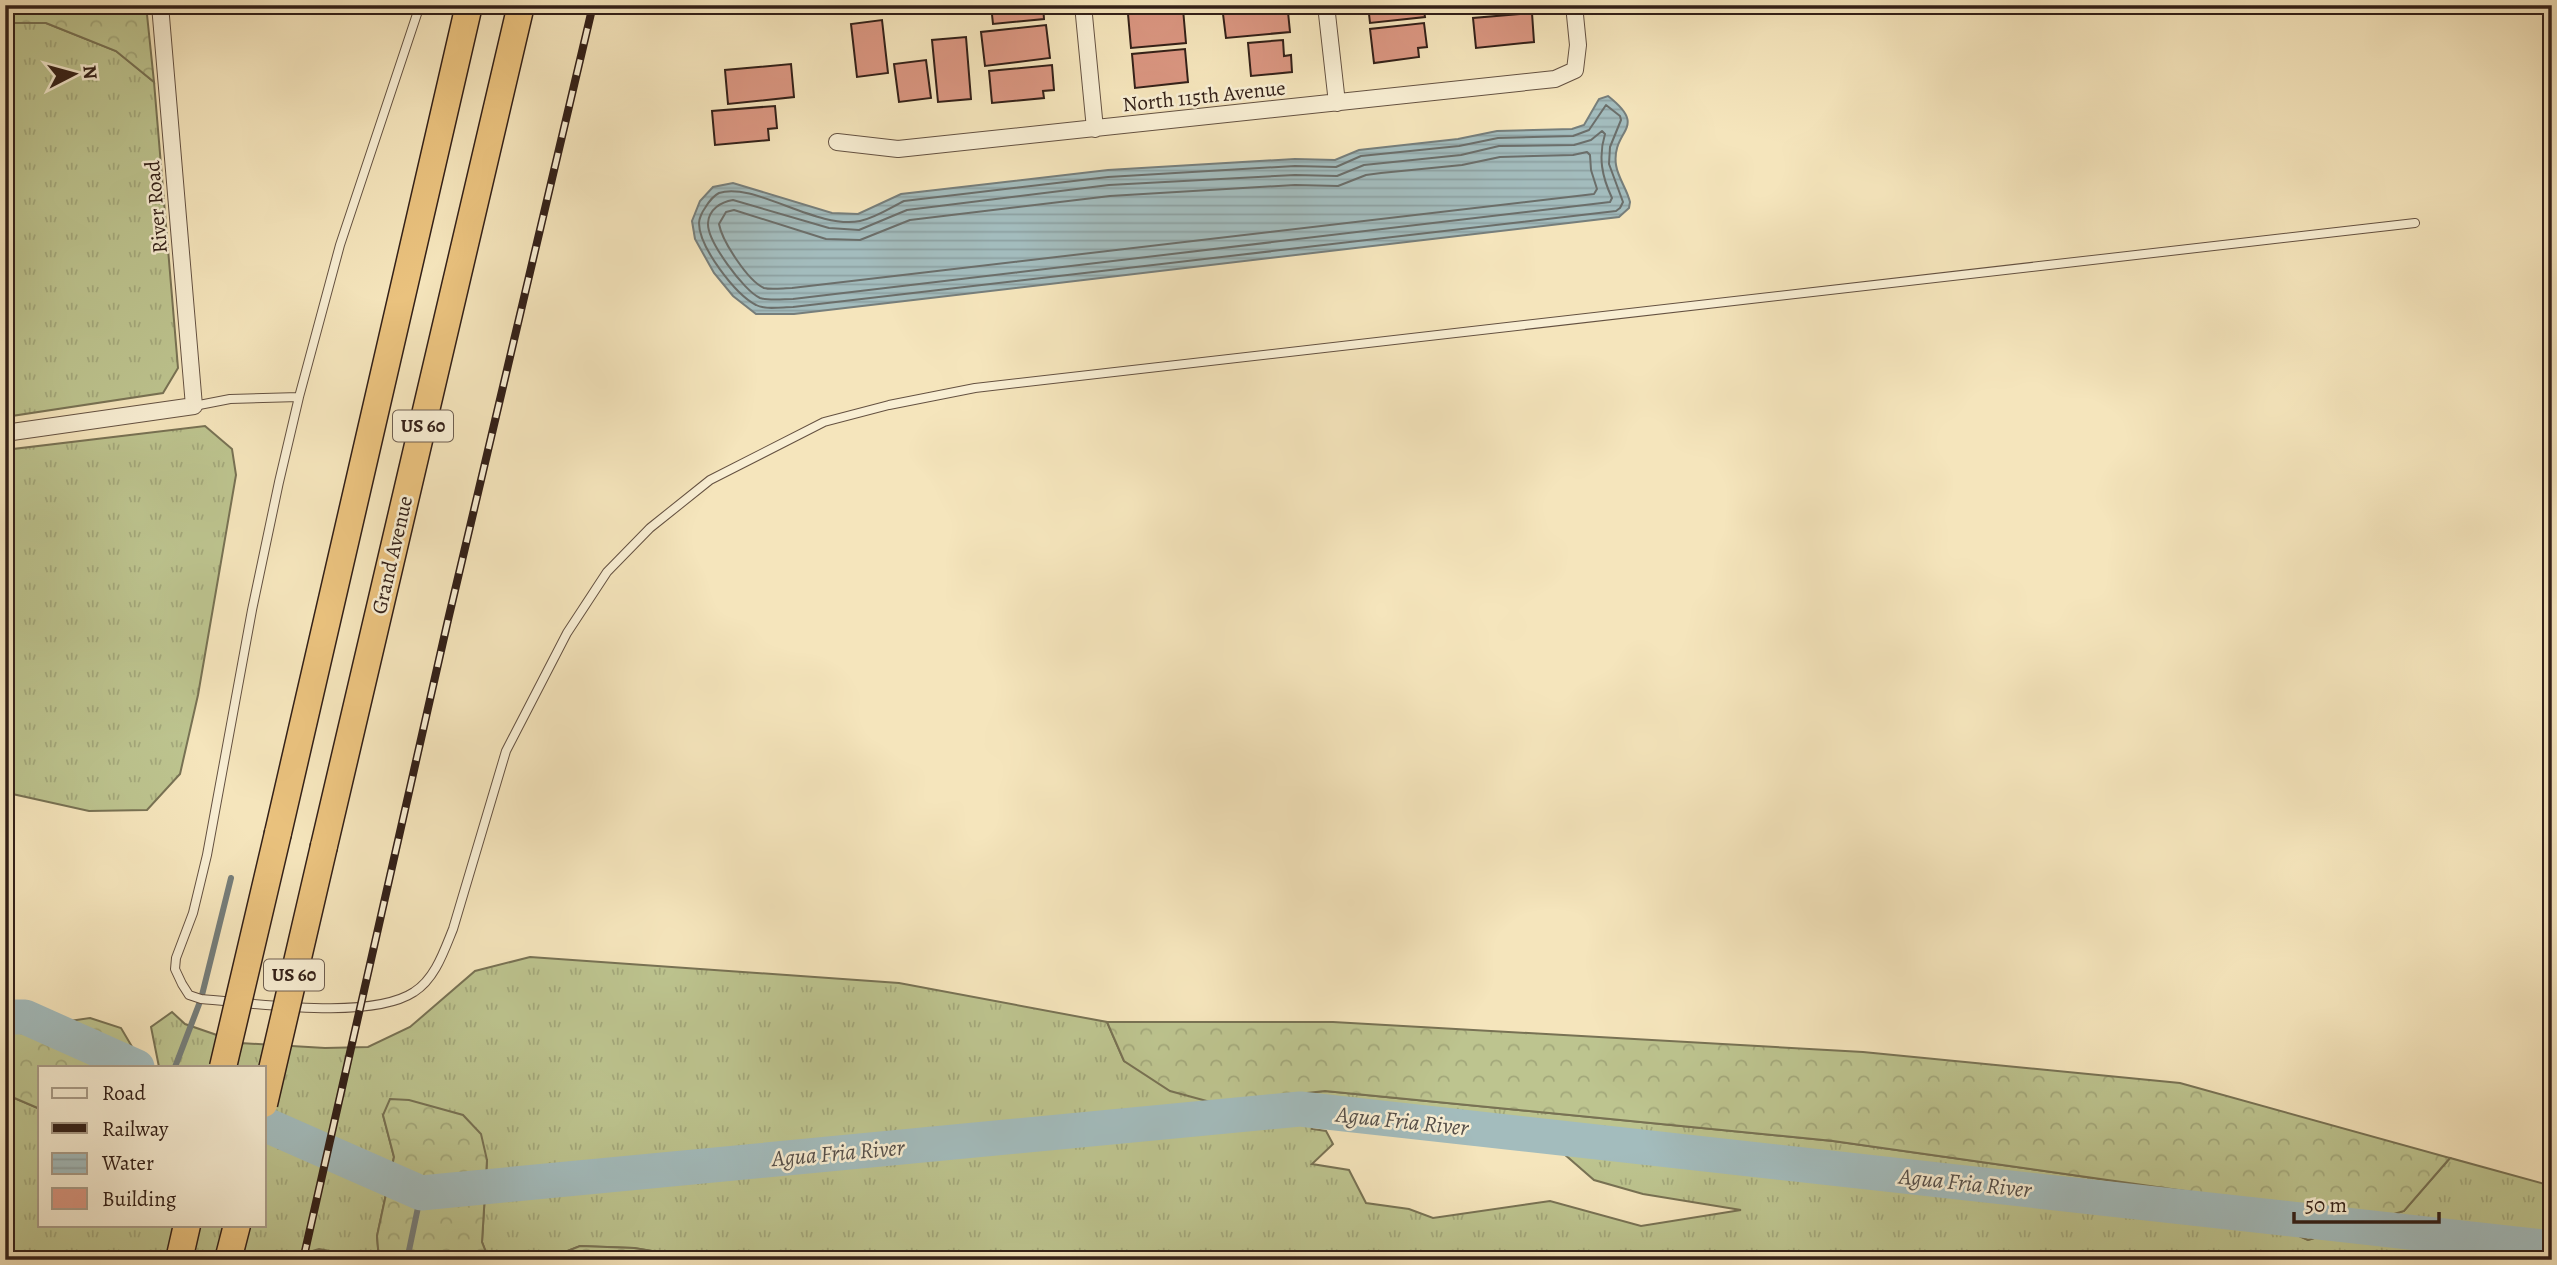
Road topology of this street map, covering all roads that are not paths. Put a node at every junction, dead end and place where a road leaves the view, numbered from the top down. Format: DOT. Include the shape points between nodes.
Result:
graph roads {
  1 [pos="160,5"];
  2 [pos="420,5"];
  3 [pos="469,5"];
  4 [pos="521,5"];
  5 [pos="1083,5"];
  6 [pos="1326,5"];
  7 [pos="1574,5"];
  8 [pos="1337,103"];
  9 [pos="1095,129"];
  10 [pos="837,142"];
  11 [pos="2415,223"];
  12 [pos="299,397"];
  13 [pos="194,406"];
  14 [pos="5,433"];
  15 [pos="223,1066"];
  16 [pos="266,1095"];
  17 [pos="187,1226"];
  18 [pos="236,1226"];
  19 [pos="179,1260"];
  20 [pos="228,1260"];
  1 -- 13 [label="street, River Road"];
  2 -- 12 [label="lane" via="340,246"];
  3 -- 15 [label="highway, US 60, bridge"];
  4 -- 16 [label="highway, Grand Avenue / US 60, bridge"];
  5 -- 9 [label="street"];
  6 -- 8 [label="street"];
  7 -- 8 [label="street, North 115th Avenue" via="1575,70 1555,79"];
  8 -- 9 [label="street, North 115th Avenue"];
  9 -- 10 [label="street, North 115th Avenue" via="898,149"];
  11 -- 12 [label="lane" via="975,388 824,422 710,480 650,528 607,572 567,633 506,751 442,957 415,992 368,1006 201,999 188,995 175,969 207,855 252,610"];
  12 -- 13 [label="lane" via="230,399"];
  13 -- 14 [label="street"];
  17 -- 19 [label="highway"];
  18 -- 20 [label="highway"];
}
